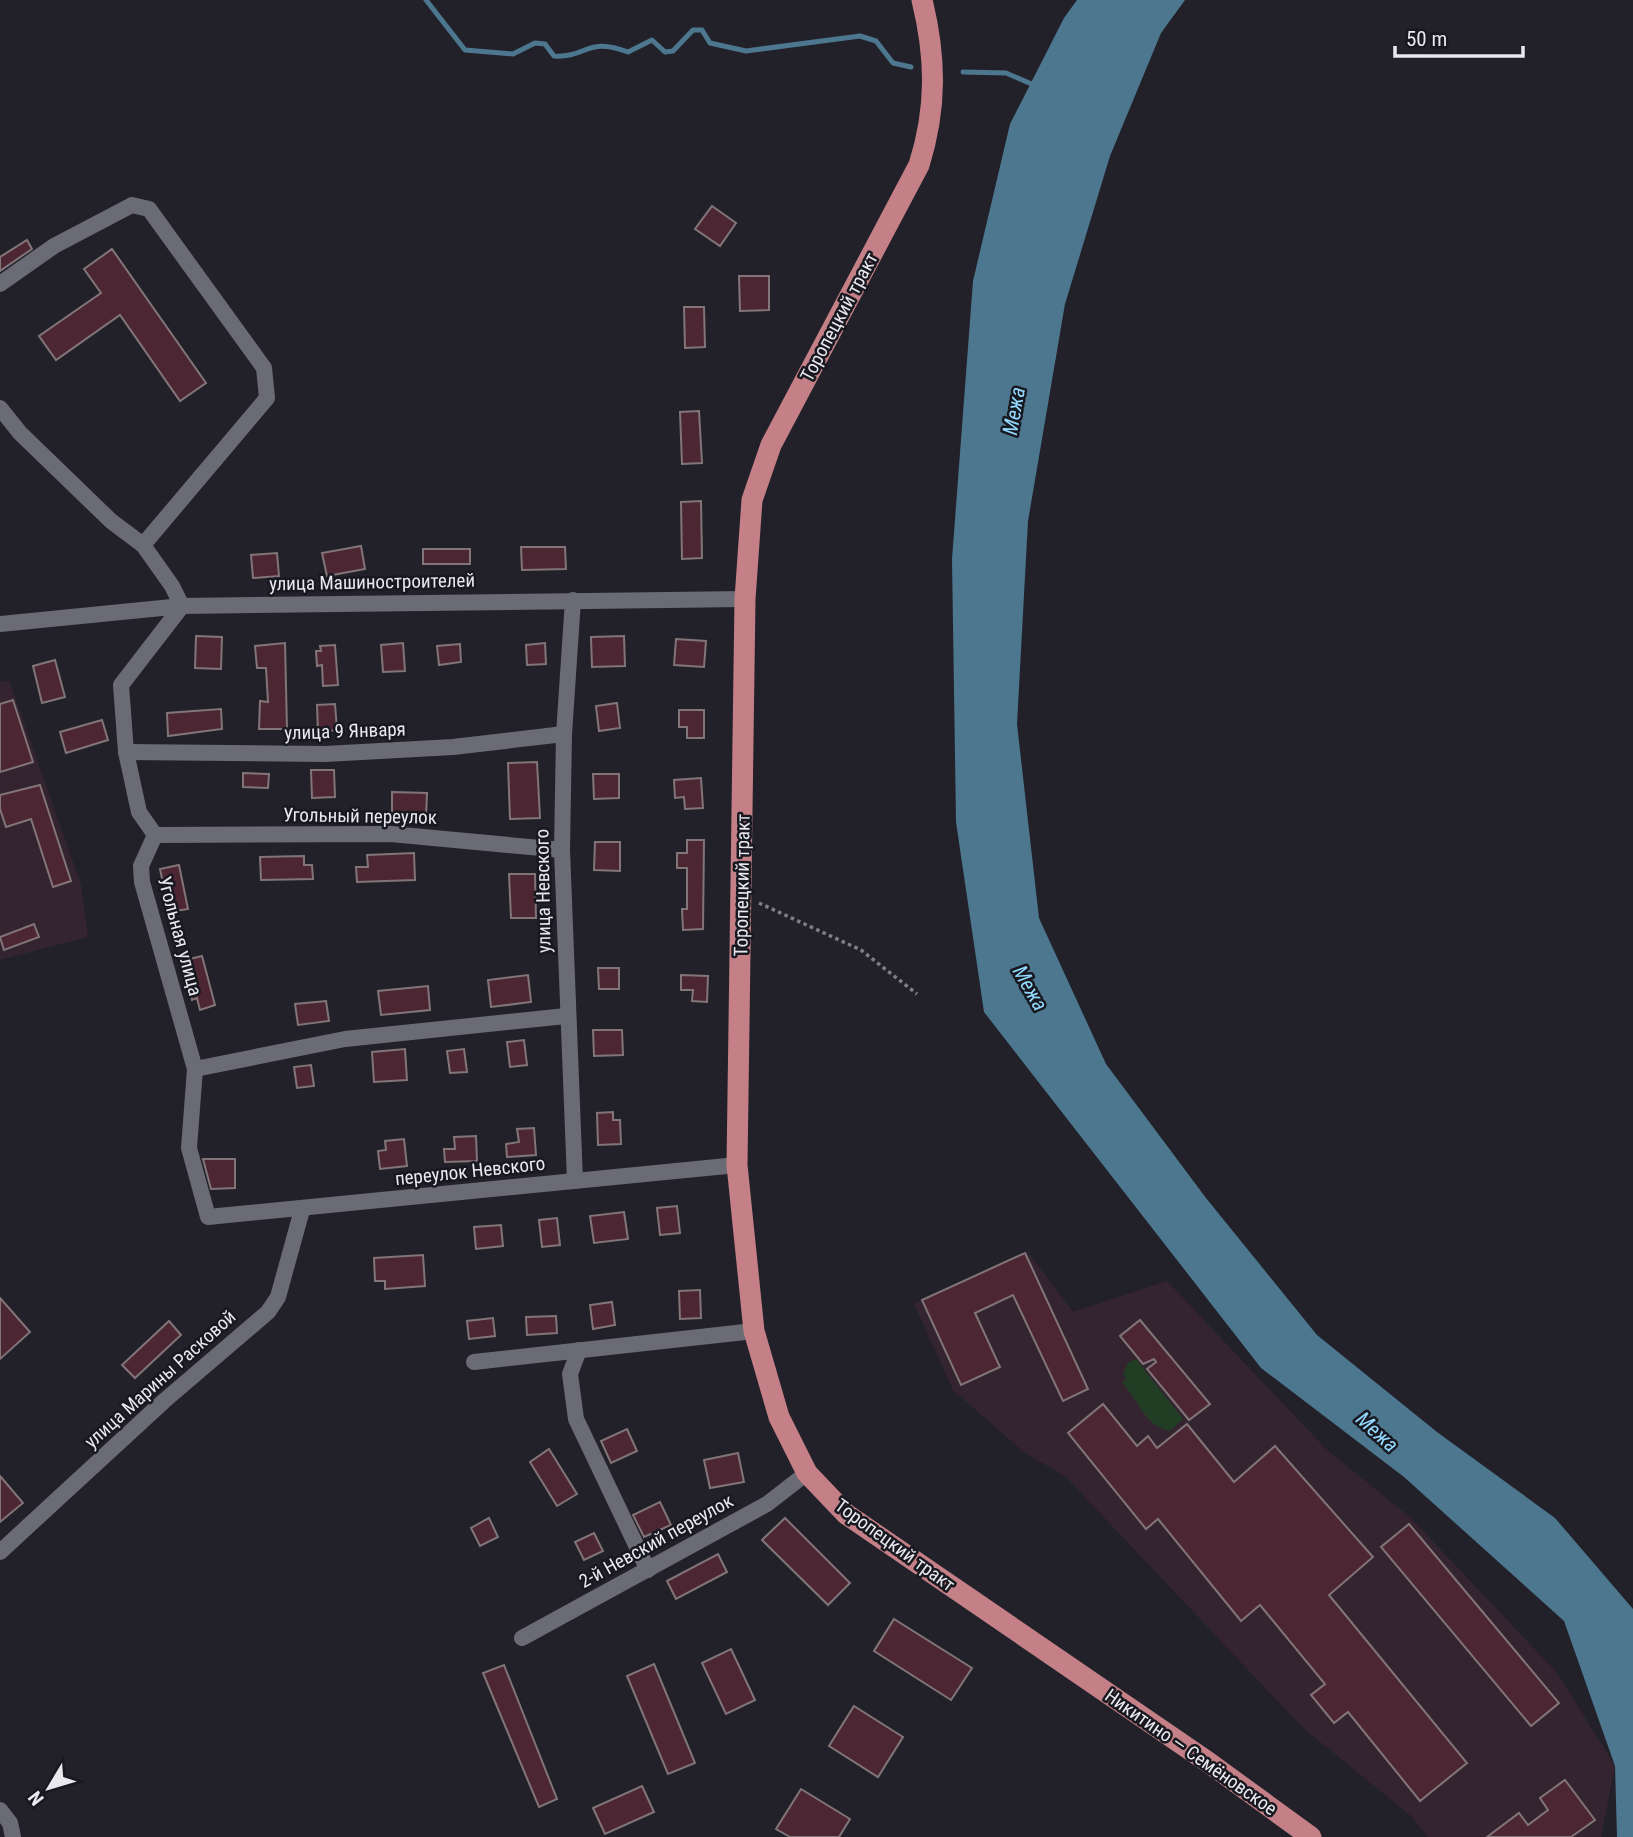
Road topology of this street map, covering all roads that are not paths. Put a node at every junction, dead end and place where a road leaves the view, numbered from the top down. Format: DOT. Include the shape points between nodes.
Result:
graph roads {
  1 [pos="922,0"];
  2 [pos="0,284"];
  3 [pos="0,408"];
  4 [pos="143,545"];
  5 [pos="745,599"];
  6 [pos="573,600"];
  7 [pos="181,606"];
  8 [pos="0,625"];
  9 [pos="564,734"];
  10 [pos="126,752"];
  11 [pos="155,835"];
  12 [pos="562,850"];
  13 [pos="566,1016"];
  14 [pos="195,1069"];
  15 [pos="737,1165"];
  16 [pos="575,1181"];
  17 [pos="302,1210"];
  18 [pos="208,1217"];
  19 [pos="754,1331"];
  20 [pos="579,1350"];
  21 [pos="474,1362"];
  22 [pos="807,1473"];
  23 [pos="0,1552"];
  24 [pos="648,1570"];
  25 [pos="522,1638"];
  26 [pos="1070,1668"];
  27 [pos="0,1810"];
  28 [pos="13,1837"];
  29 [pos="1311,1837"];
  1 -- 5 [label="main road, Торопецкий тракт" via="935,77 928,137 919,165 771,445 752,500"];
  2 -- 4 [label="street" via="54,246 132,205 149,209 264,368 267,398"];
  3 -- 4 [label="street" via="111,521"];
  4 -- 7 [label="street"];
  5 -- 6 [label="street, улица Машиностроителей"];
  5 -- 15 [label="main road, Торопецкий тракт"];
  6 -- 7 [label="street, улица Машиностроителей"];
  6 -- 9 [label="street, улица Невского"];
  7 -- 8 [label="street, улица Машиностроителей"];
  7 -- 10 [label="street" via="121,685"];
  9 -- 10 [label="street, улица 9 Января" via="453,747 325,754"];
  9 -- 12 [label="street, улица Невского"];
  10 -- 11 [label="street" via="139,812"];
  11 -- 12 [label="street, Угольный переулок" via="391,834"];
  11 -- 14 [label="street, Угольная улица" via="141,866 142,882"];
  12 -- 13 [label="street, улица Невского"];
  13 -- 14 [label="street" via="345,1039"];
  13 -- 16 [label="street, улица Невского"];
  14 -- 18 [label="street, Угольная улица" via="189,1148"];
  15 -- 16 [label="street, переулок Невского"];
  15 -- 19 [label="main road, Торопецкий тракт"];
  16 -- 17 [label="street, переулок Невского"];
  17 -- 18 [label="street, переулок Невского"];
  17 -- 23 [label="street, улица Марины Расковой" via="278,1297 268,1312"];
  19 -- 20 [label="street"];
  19 -- 22 [label="main road, Торопецкий тракт" via="779,1417"];
  20 -- 21 [label="street"];
  20 -- 24 [label="street" via="570,1374 576,1419"];
  22 -- 24 [label="street, 2-й Невский переулок" via="767,1504"];
  22 -- 26 [label="main road, Торопецкий тракт" via="846,1514"];
  24 -- 25 [label="street, 2-й Невский переулок"];
  26 -- 29 [label="main road, Никитино — Семёновское"];
  27 -- 28 [label="street"];
}
